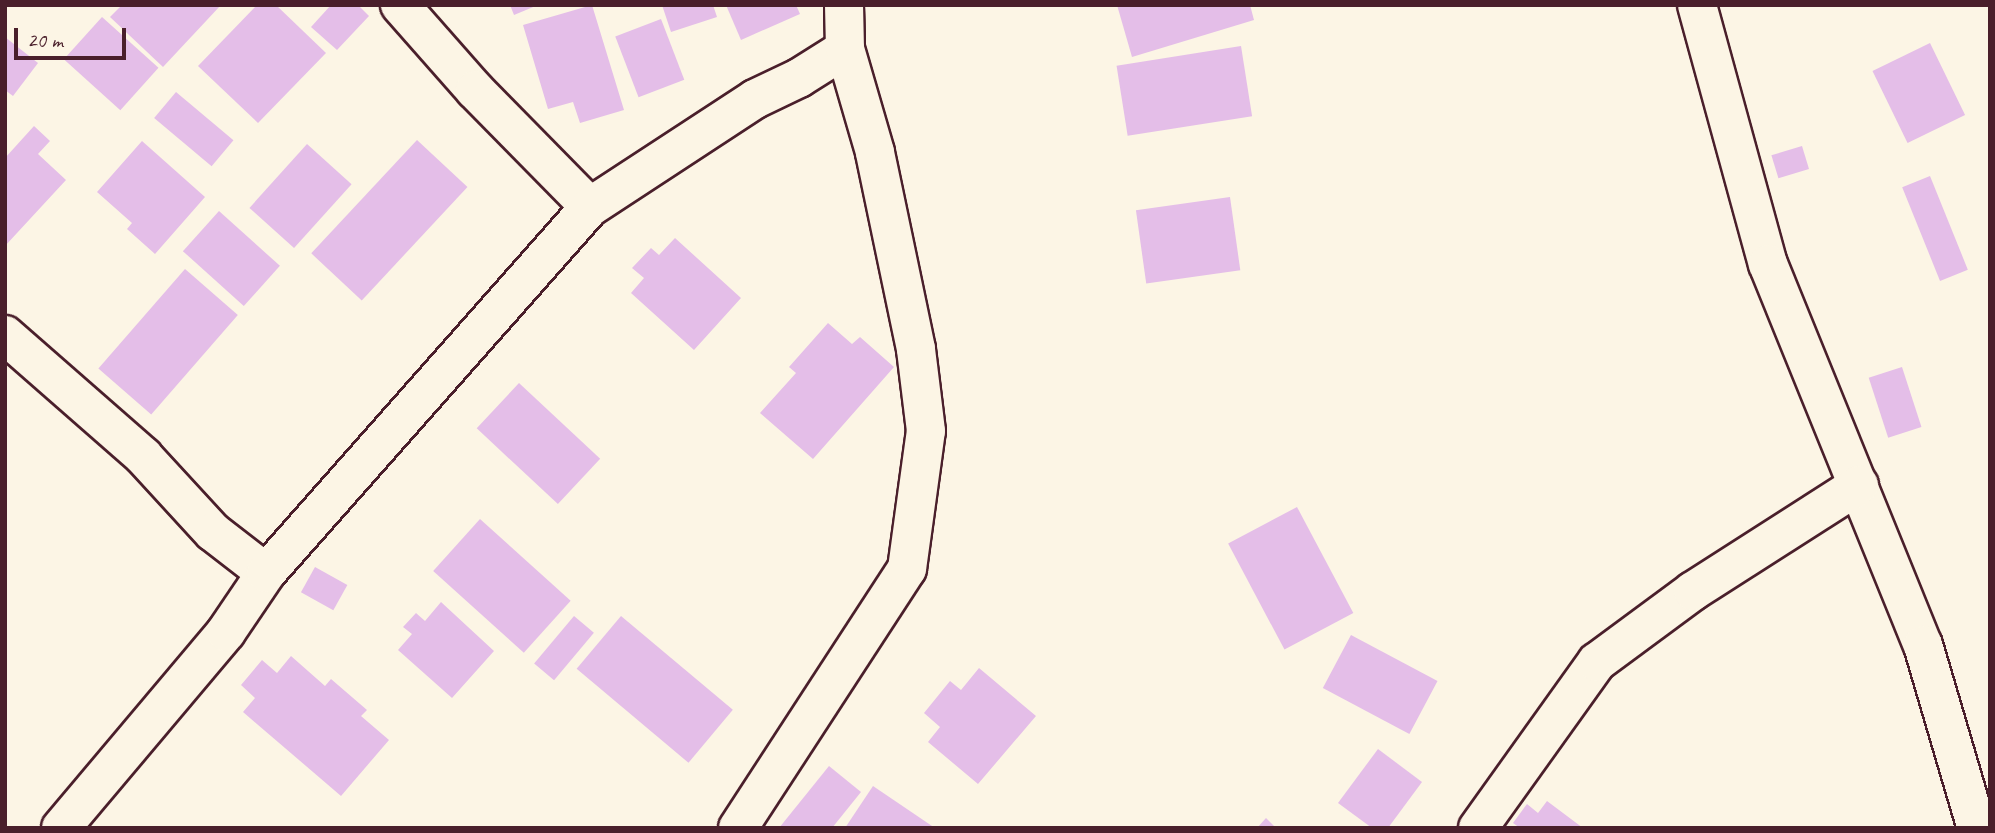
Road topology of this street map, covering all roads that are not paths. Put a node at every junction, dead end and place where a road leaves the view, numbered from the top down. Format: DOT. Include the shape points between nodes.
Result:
graph roads {
  1 [pos="400,5"];
  2 [pos="844,5"];
  3 [pos="1697,5"];
  4 [pos="845,49"];
  5 [pos="590,207"];
  6 [pos="5,335"];
  7 [pos="1859,485"];
  8 [pos="266,573"];
  9 [pos="61,828"];
  10 [pos="737,828"];
  11 [pos="1478,828"];
  12 [pos="1977,828"];
  1 -- 5 [label="street" via="475,90"];
  2 -- 4 [label="street"];
  3 -- 7 [label="street" via="1768,264"];
  4 -- 5 [label="street" via="755,99"];
  4 -- 10 [label="street" via="875,152 916,349 926,431 907,569"];
  5 -- 8 [label="street"];
  6 -- 8 [label="street" via="143,456 213,532"];
  7 -- 11 [label="street" via="1693,591 1597,662"];
  7 -- 12 [label="street" via="1923,645"];
  8 -- 9 [label="street" via="226,632"];
}
